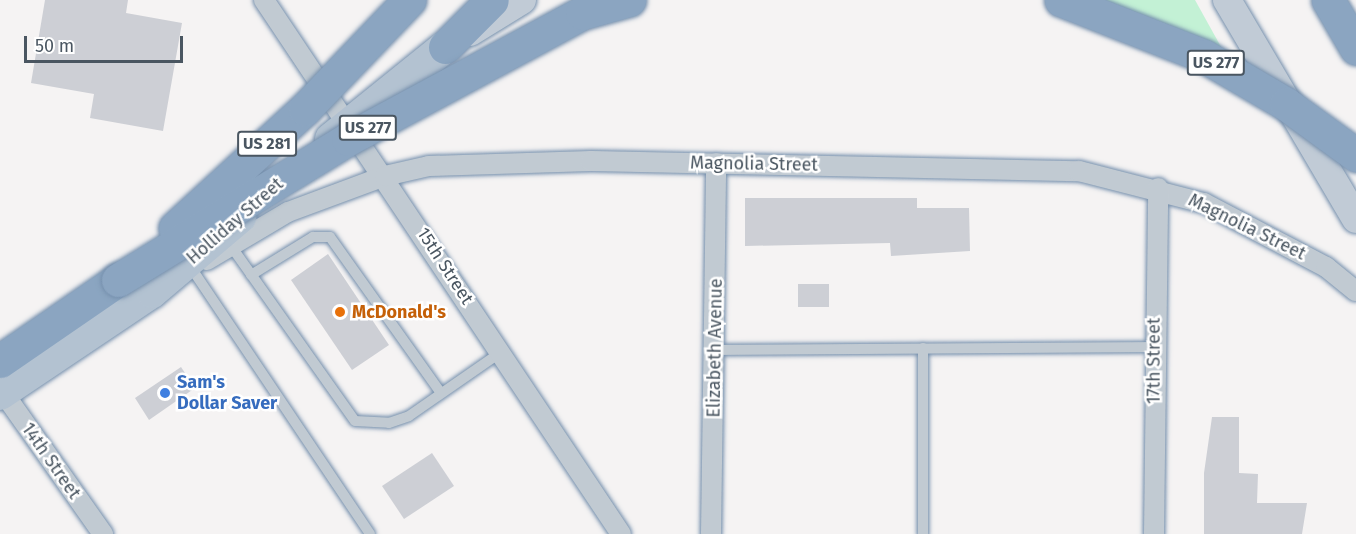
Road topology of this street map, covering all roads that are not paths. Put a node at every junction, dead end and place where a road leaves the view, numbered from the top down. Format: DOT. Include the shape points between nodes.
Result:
graph roads {
  1 [pos="264,0"];
  2 [pos="409,0"];
  3 [pos="492,0"];
  4 [pos="522,0"];
  5 [pos="629,0"];
  6 [pos="1061,0"];
  7 [pos="1227,0"];
  8 [pos="1328,0"];
  9 [pos="445,46"];
  10 [pos="1356,48"];
  11 [pos="350,123"];
  12 [pos="1356,155"];
  13 [pos="716,163"];
  14 [pos="386,176"];
  15 [pos="1158,188"];
  16 [pos="1356,219"];
  17 [pos="231,246"];
  18 [pos="192,269"];
  19 [pos="251,275"];
  20 [pos="118,280"];
  21 [pos="1356,291"];
  22 [pos="152,292"];
  23 [pos="1154,347"];
  24 [pos="923,348"];
  25 [pos="715,350"];
  26 [pos="501,352"];
  27 [pos="1,384"];
  28 [pos="441,393"];
  29 [pos="103,534"];
  30 [pos="370,534"];
  31 [pos="621,534"];
  32 [pos="711,534"];
  33 [pos="923,534"];
  34 [pos="1154,534"];
  1 -- 11 [label="street, 15th Street"];
  2 -- 20 [label="highway, US 281, bridge" via="305,109"];
  3 -- 9 [label="highway"];
  4 -- 9 [label="main road, Holliday Street"];
  5 -- 20 [label="highway, US 277, bridge" via="582,13 348,139"];
  6 -- 12 [label="highway, US 277, bridge" via="1204,56 1286,104"];
  7 -- 16 [label="main road"];
  8 -- 10 [label="highway"];
  9 -- 11 [label="main road, Holliday Street"];
  11 -- 14 [label="street, 15th Street"];
  11 -- 22 [label="main road, Holliday Street"];
  13 -- 14 [label="street, Magnolia Street" via="429,166"];
  13 -- 15 [label="street, Magnolia Street" via="1079,171"];
  13 -- 25 [label="street, Elizabeth Avenue"];
  14 -- 17 [label="street, Magnolia Street" via="288,212"];
  14 -- 26 [label="street, 15th Street"];
  15 -- 21 [label="street, Magnolia Street" via="1204,203 1255,229 1326,267"];
  15 -- 23 [label="street, 17th Street"];
  17 -- 18 [label="street, Magnolia Street"];
  17 -- 19 [label="lane"];
  18 -- 22 [label="street, Magnolia Street"];
  18 -- 30 [label="lane"];
  19 -- 28 [label="lane" via="355,421 399,419"];
  19 -- 28 [label="lane" via="313,237 330,237"];
  20 -- 27 [label="highway, US 277"];
  22 -- 27 [label="main road, Holliday Street"];
  23 -- 24 [label="lane"];
  23 -- 34 [label="street, 17th Street"];
  24 -- 25 [label="lane"];
  24 -- 33 [label="lane"];
  25 -- 32 [label="street, Elizabeth Avenue"];
  26 -- 28 [label="lane"];
  26 -- 31 [label="street, 15th Street"];
  27 -- 29 [label="street, 14th Street"];
}
